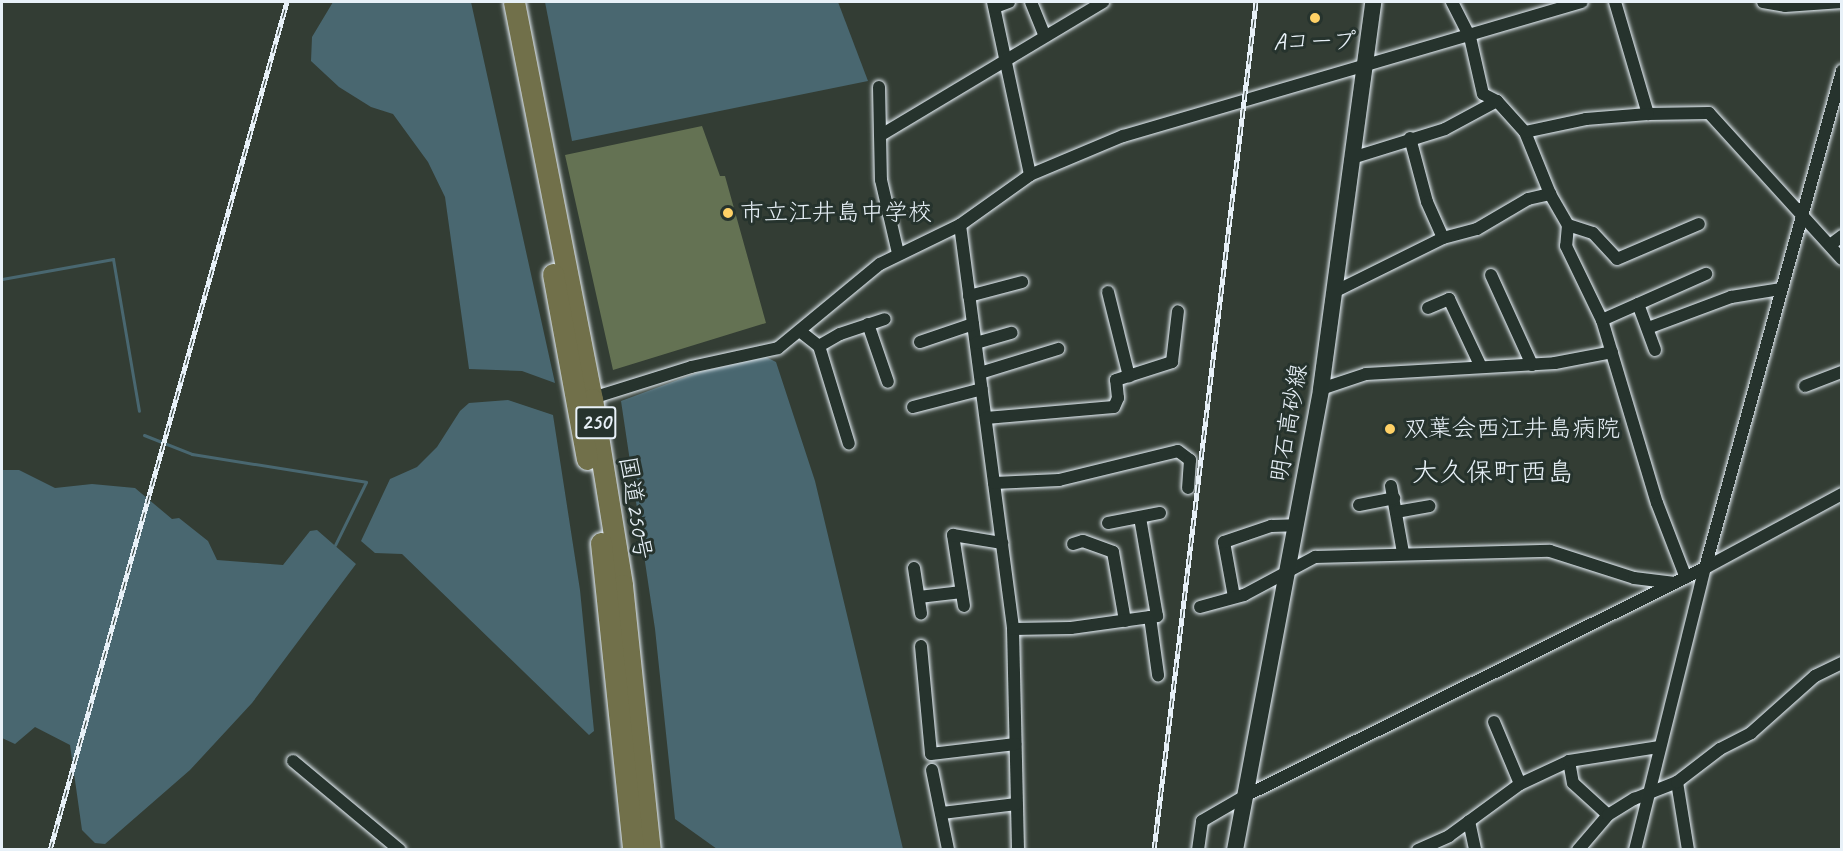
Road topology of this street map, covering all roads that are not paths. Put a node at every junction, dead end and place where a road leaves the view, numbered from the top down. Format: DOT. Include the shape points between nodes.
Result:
graph roads {
  1 [pos="502,2"];
  2 [pos="514,2"];
  3 [pos="1010,2"];
  4 [pos="1031,2"];
  5 [pos="1103,2"];
  6 [pos="1373,2"];
  7 [pos="1452,2"];
  8 [pos="1582,2"];
  9 [pos="1615,2"];
  10 [pos="1763,2"];
  11 [pos="1842,2"];
  12 [pos="994,4"];
  13 [pos="1045,36"];
  14 [pos="1470,37"];
  15 [pos="1005,62"];
  16 [pos="1365,67"];
  17 [pos="1842,71"];
  18 [pos="879,87"];
  19 [pos="1497,101"];
  20 [pos="1648,114"];
  21 [pos="1525,132"];
  22 [pos="881,135"];
  23 [pos="1410,138"];
  24 [pos="1352,158"];
  25 [pos="1030,175"];
  26 [pos="1550,194"];
  27 [pos="1801,215"];
  28 [pos="1699,224"];
  29 [pos="960,225"];
  30 [pos="1568,225"];
  31 [pos="1842,236"];
  32 [pos="1443,238"];
  33 [pos="1830,245"];
  34 [pos="898,253"];
  35 [pos="1842,259"];
  36 [pos="1706,274"];
  37 [pos="1491,275"];
  38 [pos="1022,282"];
  39 [pos="1781,290"];
  40 [pos="1108,292"];
  41 [pos="1334,292"];
  42 [pos="969,296"];
  43 [pos="1638,304"];
  44 [pos="1428,308"];
  45 [pos="1178,311"];
  46 [pos="885,319"];
  47 [pos="1602,320"];
  48 [pos="868,324"];
  49 [pos="973,324"];
  50 [pos="1648,328"];
  51 [pos="801,332"];
  52 [pos="1012,333"];
  53 [pos="920,342"];
  54 [pos="976,343"];
  55 [pos="819,346"];
  56 [pos="1058,349"];
  57 [pos="1655,350"];
  58 [pos="1612,352"];
  59 [pos="1532,365"];
  60 [pos="1481,367"];
  61 [pos="1842,372"];
  62 [pos="980,373"];
  63 [pos="1129,376"];
  64 [pos="888,382"];
  65 [pos="1805,386"];
  66 [pos="1321,388"];
  67 [pos="982,389"];
  68 [pos="584,401"];
  69 [pos="912,407"];
  70 [pos="986,418"];
  71 [pos="849,444"];
  72 [pos="994,483"];
  73 [pos="1188,488"];
  74 [pos="1842,494"];
  75 [pos="1359,505"];
  76 [pos="1429,506"];
  77 [pos="1396,512"];
  78 [pos="1160,513"];
  79 [pos="1140,518"];
  80 [pos="1108,523"];
  81 [pos="1295,525"];
  82 [pos="1002,543"];
  83 [pos="1072,544"];
  84 [pos="1403,553"];
  85 [pos="914,568"];
  86 [pos="1705,568"];
  87 [pos="1286,572"];
  88 [pos="1680,580"];
  89 [pos="962,592"];
  90 [pos="920,597"];
  91 [pos="1234,597"];
  92 [pos="964,606"];
  93 [pos="1200,607"];
  94 [pos="921,613"];
  95 [pos="1150,617"];
  96 [pos="1125,621"];
  97 [pos="1013,629"];
  98 [pos="921,646"];
  99 [pos="1842,663"];
  100 [pos="1158,675"];
  101 [pos="1494,722"];
  102 [pos="1015,744"];
  103 [pos="1658,747"];
  104 [pos="293,761"];
  105 [pos="1569,761"];
  106 [pos="932,770"];
  107 [pos="1677,782"];
  108 [pos="1520,784"];
  109 [pos="1245,796"];
  110 [pos="1648,796"];
  111 [pos="1016,804"];
  112 [pos="942,813"];
  113 [pos="1608,815"];
  114 [pos="1469,821"];
  115 [pos="400,849"];
  116 [pos="633,849"];
  117 [pos="650,849"];
  118 [pos="948,849"];
  119 [pos="1018,849"];
  120 [pos="1198,849"];
  121 [pos="1235,849"];
  122 [pos="1418,849"];
  123 [pos="1475,849"];
  124 [pos="1578,849"];
  125 [pos="1635,849"];
  126 [pos="1688,849"];
  1 -- 68 [label="highway, 国道250号 / 250"];
  2 -- 68 [label="highway, 国道250号 / 250"];
  3 -- 12 [label="street"];
  4 -- 13 [label="street"];
  5 -- 13 [label="street"];
  6 -- 16 [label="main road, 明石高砂線"];
  7 -- 14 [label="street"];
  8 -- 14 [label="street"];
  9 -- 20 [label="street"];
  10 -- 11 [label="street" via="1785,6"];
  12 -- 15 [label="street"];
  13 -- 15 [label="street"];
  14 -- 16 [label="street"];
  14 -- 19 [label="street" via="1483,94"];
  15 -- 22 [label="street"];
  15 -- 25 [label="street"];
  16 -- 24 [label="main road, 明石高砂線"];
  16 -- 25 [label="street" via="1123,136"];
  17 -- 27 [label="street"];
  18 -- 22 [label="street"];
  19 -- 21 [label="street"];
  19 -- 23 [label="street" via="1444,129"];
  20 -- 21 [label="street" via="1587,119"];
  20 -- 27 [label="street" via="1709,113"];
  21 -- 26 [label="street"];
  22 -- 34 [label="street" via="881,180"];
  23 -- 24 [label="street"];
  23 -- 32 [label="street" via="1427,202"];
  24 -- 41 [label="main road, 明石高砂線"];
  25 -- 29 [label="street"];
  26 -- 30 [label="street"];
  26 -- 32 [label="street" via="1528,199 1477,229"];
  27 -- 33 [label="street"];
  27 -- 39 [label="street"];
  28 -- 30 [label="street" via="1617,259 1593,233"];
  29 -- 34 [label="street"];
  29 -- 42 [label="street"];
  30 -- 47 [label="street" via="1566,246"];
  31 -- 33 [label="street"];
  32 -- 41 [label="street"];
  33 -- 35 [label="street"];
  34 -- 51 [label="street"];
  36 -- 43 [label="street"];
  37 -- 59 [label="street"];
  38 -- 42 [label="street"];
  39 -- 50 [label="street" via="1731,297"];
  39 -- 86 [label="street"];
  40 -- 63 [label="street"];
  41 -- 66 [label="main road, 明石高砂線"];
  42 -- 49 [label="street"];
  43 -- 47 [label="street"];
  43 -- 50 [label="street"];
  44 -- 60 [label="street" via="1449,299"];
  45 -- 63 [label="street" via="1172,362"];
  46 -- 48 [label="street"];
  47 -- 58 [label="street"];
  48 -- 55 [label="street"];
  48 -- 64 [label="street"];
  49 -- 53 [label="street"];
  49 -- 54 [label="street"];
  50 -- 57 [label="street"];
  51 -- 55 [label="street"];
  51 -- 68 [label="street" via="778,348 691,367"];
  52 -- 54 [label="street"];
  54 -- 62 [label="street"];
  55 -- 71 [label="street"];
  56 -- 62 [label="street"];
  58 -- 59 [label="street"];
  58 -- 88 [label="street"];
  59 -- 60 [label="street"];
  60 -- 66 [label="street" via="1366,375"];
  61 -- 65 [label="street"];
  62 -- 67 [label="street"];
  63 -- 70 [label="street" via="1116,380 1118,398 1114,407"];
  66 -- 81 [label="main road, 明石高砂線"];
  67 -- 69 [label="street"];
  67 -- 70 [label="street"];
  68 -- 116 [label="highway, 国道250号 / 250" via="614,637"];
  68 -- 117 [label="highway, 国道250号 / 250" via="622,585"];
  70 -- 72 [label="street"];
  72 -- 73 [label="street" via="1059,480 1178,451 1190,460"];
  72 -- 82 [label="street"];
  74 -- 86 [label="street"];
  75 -- 77 [label="street" via="1393,492"];
  76 -- 77 [label="street"];
  77 -- 84 [label="street"];
  78 -- 79 [label="street"];
  79 -- 80 [label="street"];
  79 -- 95 [label="street" via="1157,616"];
  81 -- 87 [label="main road, 明石高砂線"];
  81 -- 91 [label="street" via="1271,526 1224,542"];
  82 -- 89 [label="street" via="953,535"];
  82 -- 97 [label="street"];
  83 -- 96 [label="street" via="1083,541 1113,552"];
  84 -- 87 [label="street" via="1315,557"];
  84 -- 88 [label="street" via="1464,556 1550,551 1634,578"];
  85 -- 90 [label="street"];
  86 -- 88 [label="street"];
  86 -- 103 [label="street"];
  87 -- 91 [label="street"];
  87 -- 109 [label="main road, 明石高砂線"];
  88 -- 109 [label="street"];
  89 -- 90 [label="street"];
  89 -- 92 [label="street"];
  90 -- 94 [label="street"];
  91 -- 93 [label="street"];
  95 -- 96 [label="street"];
  95 -- 100 [label="street"];
  96 -- 97 [label="street" via="1071,628"];
  97 -- 102 [label="street"];
  98 -- 102 [label="street" via="931,754"];
  99 -- 107 [label="street" via="1815,676 1751,733 1720,749"];
  101 -- 108 [label="street"];
  102 -- 111 [label="street"];
  103 -- 105 [label="street"];
  103 -- 110 [label="street"];
  104 -- 115 [label="street"];
  105 -- 108 [label="street"];
  105 -- 113 [label="street" via="1573,783"];
  106 -- 112 [label="street"];
  107 -- 110 [label="street"];
  107 -- 126 [label="street"];
  108 -- 114 [label="street"];
  109 -- 120 [label="street" via="1202,821"];
  109 -- 121 [label="main road, 明石高砂線"];
  110 -- 113 [label="street" via="1634,799"];
  110 -- 125 [label="street"];
  111 -- 112 [label="street"];
  111 -- 119 [label="street"];
  112 -- 118 [label="street"];
  113 -- 124 [label="street"];
  114 -- 122 [label="street" via="1449,836"];
  114 -- 123 [label="street"];
}
